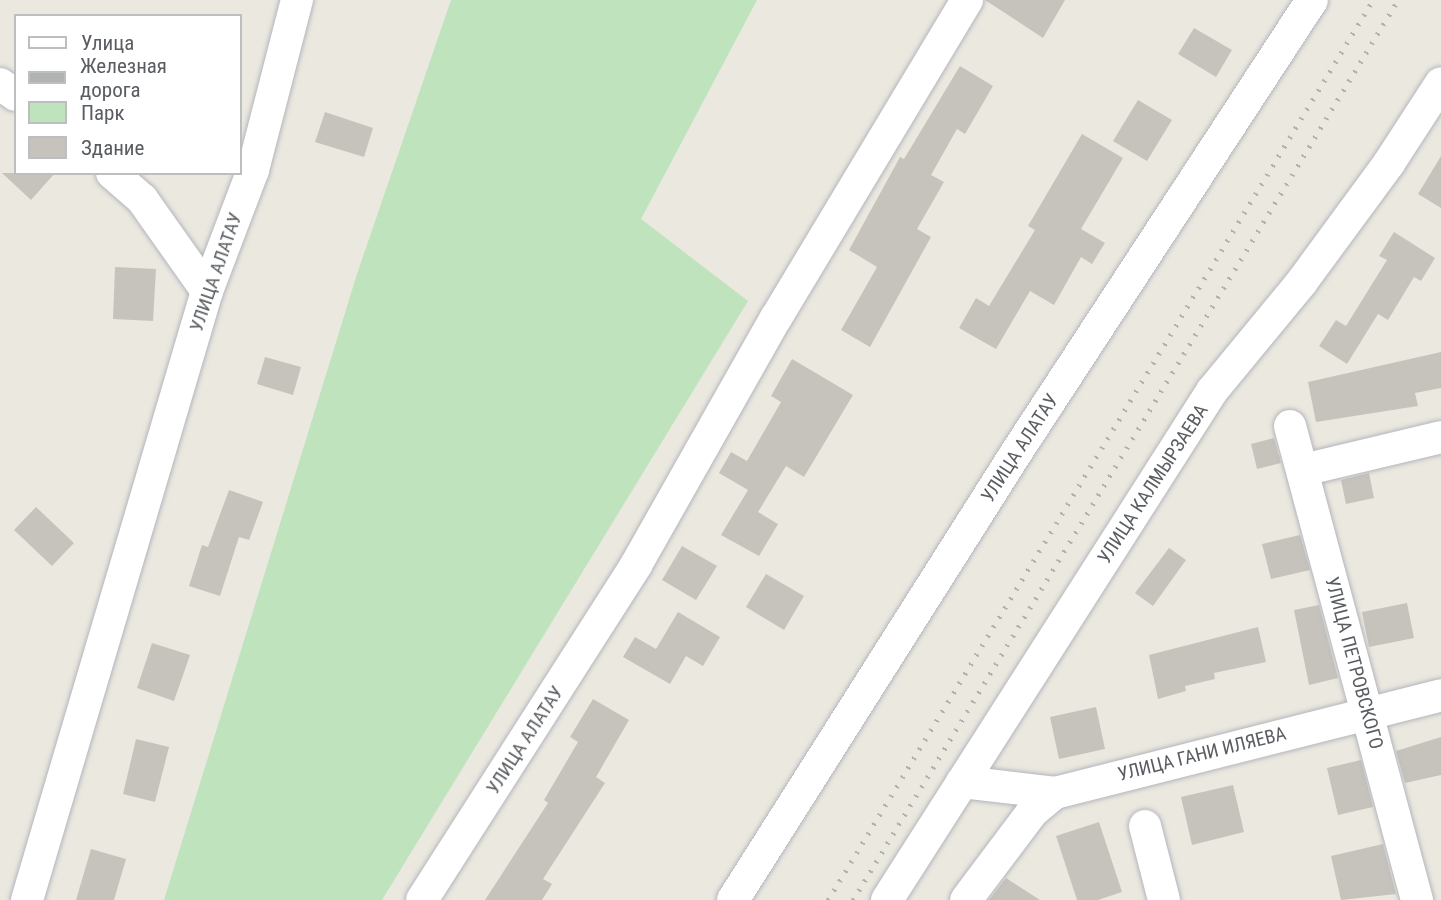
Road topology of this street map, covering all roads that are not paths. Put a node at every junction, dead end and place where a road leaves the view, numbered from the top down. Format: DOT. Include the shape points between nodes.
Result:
graph roads {
  1 [pos="297,0"];
  2 [pos="967,0"];
  3 [pos="1312,0"];
  4 [pos="1441,83"];
  5 [pos="114,175"];
  6 [pos="207,290"];
  7 [pos="1290,426"];
  8 [pos="1441,437"];
  9 [pos="1303,470"];
  10 [pos="1441,695"];
  11 [pos="1368,713"];
  12 [pos="962,782"];
  13 [pos="1055,793"];
  14 [pos="1145,826"];
  15 [pos="27,900"];
  16 [pos="422,900"];
  17 [pos="733,900"];
  18 [pos="887,900"];
  19 [pos="966,900"];
  20 [pos="1164,900"];
  21 [pos="1417,900"];
  1 -- 6 [label="street, УЛИЦА АЛАТАУ" via="253,170"];
  2 -- 16 [label="street, УЛИЦА АЛАТАУ" via="776,318 636,565"];
  3 -- 17 [label="street, УЛИЦА АЛАТАУ" via="1016,453"];
  4 -- 12 [label="street, УЛИЦА КАЛМЫРЗАЕВА" via="1390,163 1301,283 1212,391"];
  5 -- 6 [label="street" via="142,199"];
  6 -- 15 [label="street, УЛИЦА АЛАТАУ"];
  7 -- 9 [label="street, УЛИЦА ПЕТРОВСКОГО"];
  8 -- 9 [label="street"];
  9 -- 11 [label="street, УЛИЦА ПЕТРОВСКОГО"];
  10 -- 11 [label="street, УЛИЦА ГАНИ ИЛЯЕВА"];
  11 -- 13 [label="street, УЛИЦА ГАНИ ИЛЯЕВА"];
  11 -- 21 [label="street, УЛИЦА ПЕТРОВСКОГО"];
  12 -- 13 [label="street, УЛИЦА ГАНИ ИЛЯЕВА"];
  12 -- 18 [label="street, УЛИЦА КАЛМЫРЗАЕВА"];
  13 -- 19 [label="street" via="1032,812"];
  14 -- 20 [label="street"];
}
